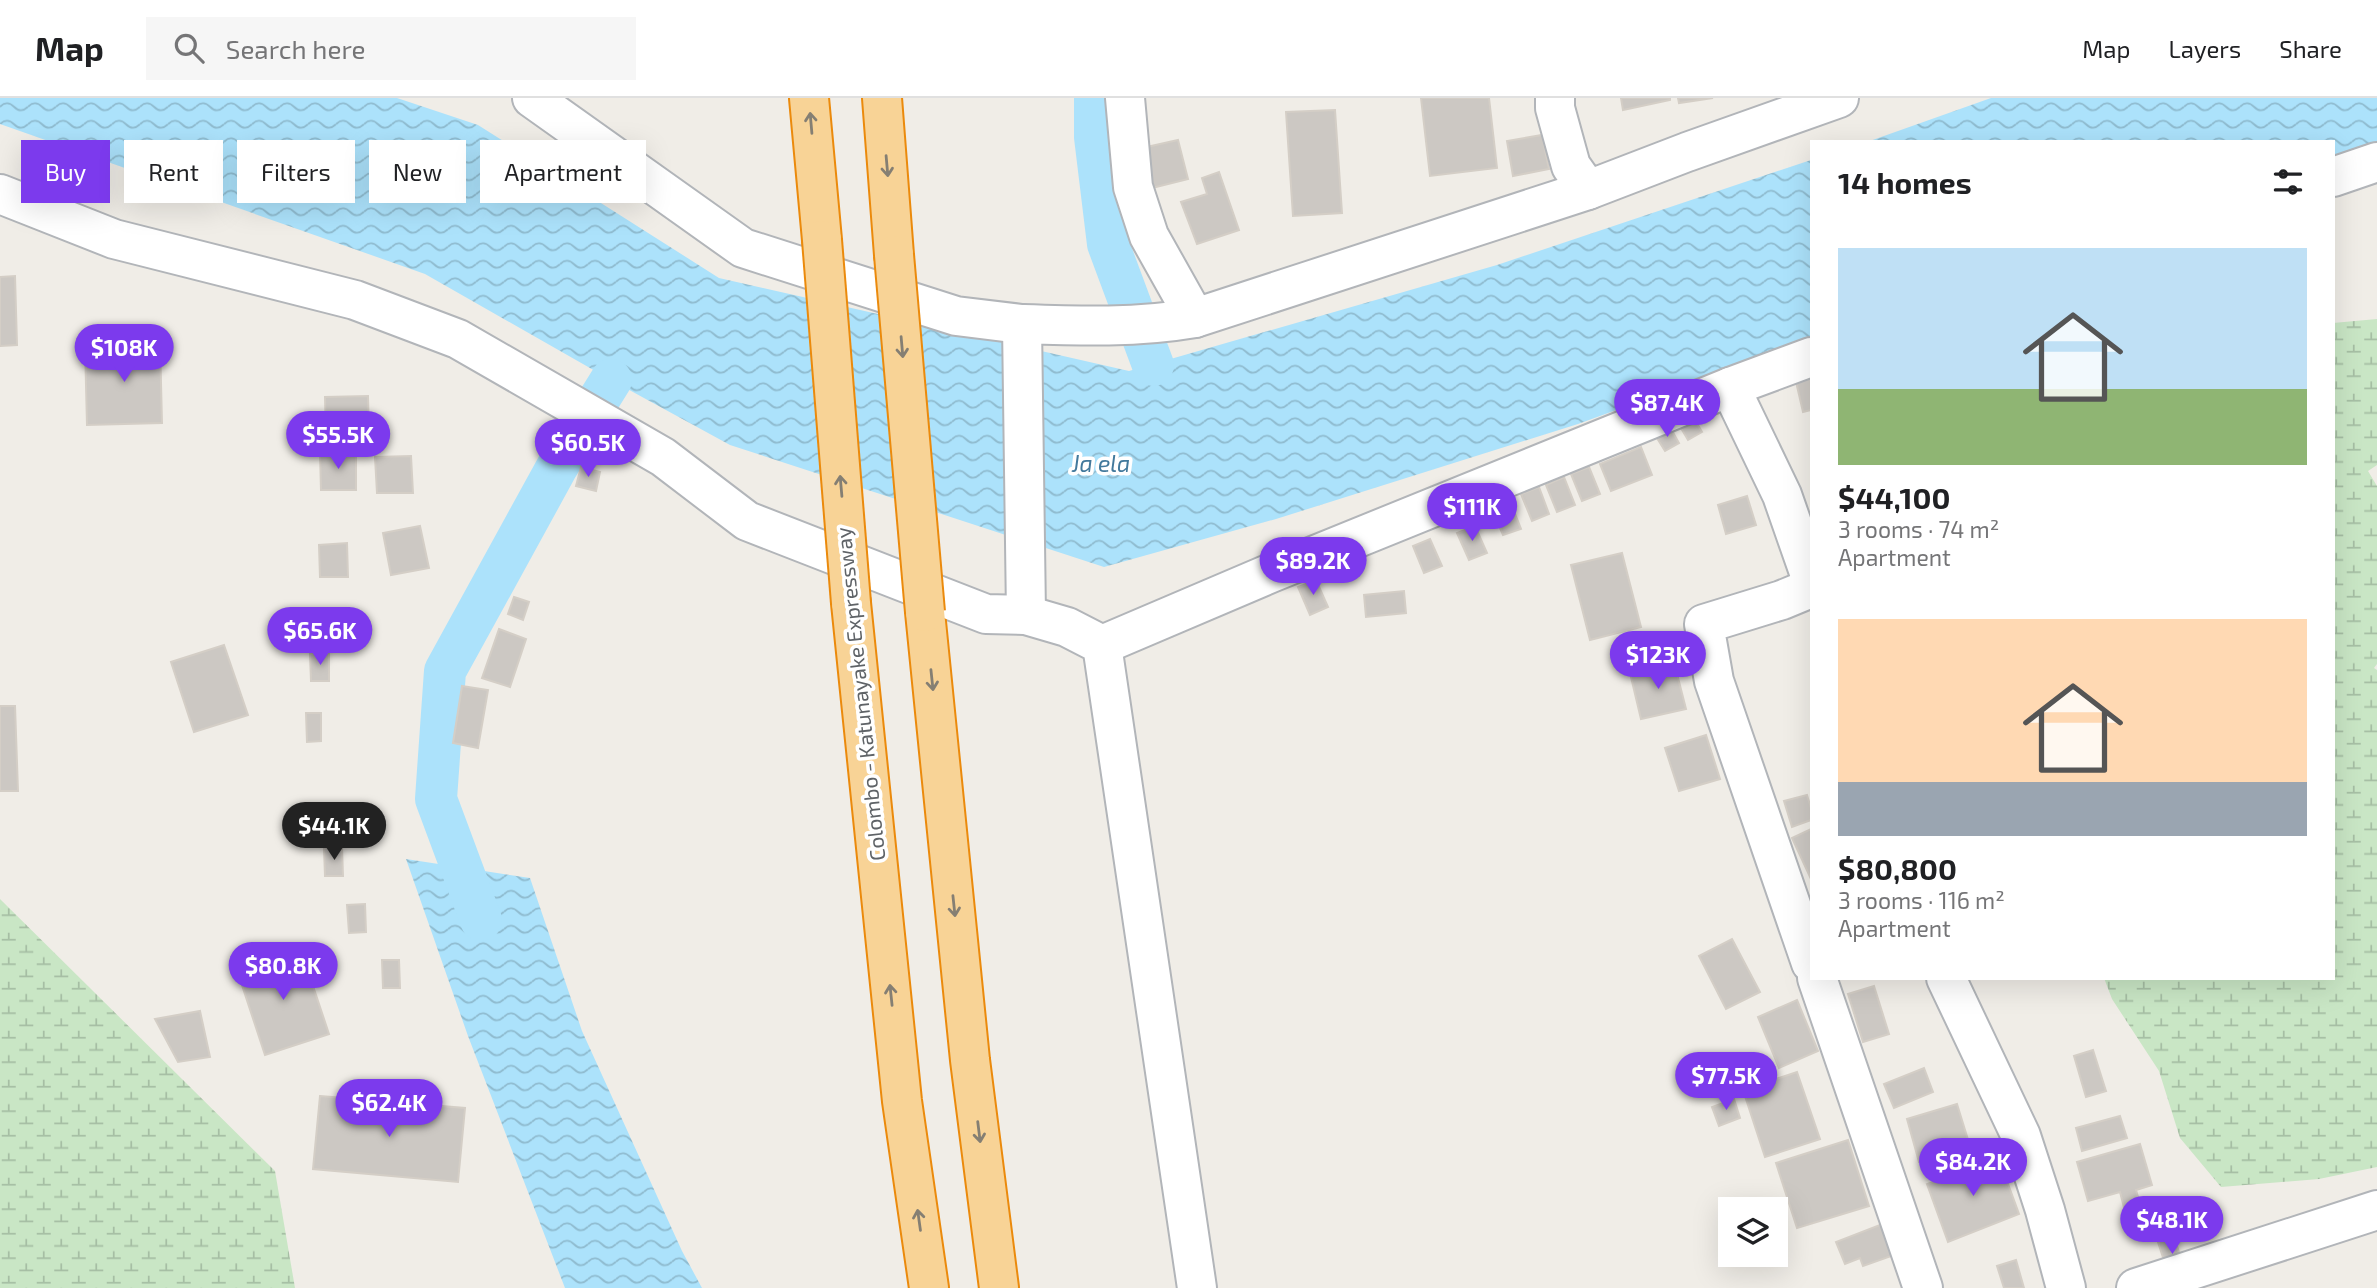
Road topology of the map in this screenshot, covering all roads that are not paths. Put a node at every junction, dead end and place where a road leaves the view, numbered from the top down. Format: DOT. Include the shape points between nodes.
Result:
graph roads {
  1 [pos="532,98"];
  2 [pos="808,98"];
  3 [pos="882,98"];
  4 [pos="1125,98"];
  5 [pos="1555,98"];
  6 [pos="1839,98"];
  7 [pos="1788,106"];
  8 [pos="2377,162"];
  9 [pos="2335,176"];
  10 [pos="1588,190"];
  11 [pos="0,194"];
  12 [pos="1180,321"];
  13 [pos="1021,324"];
  14 [pos="1810,358"];
  15 [pos="1730,387"];
  16 [pos="1810,575"];
  17 [pos="1810,588"];
  18 [pos="1026,615"];
  19 [pos="1102,645"];
  20 [pos="1810,960"];
  21 [pos="1817,980"];
  22 [pos="1947,980"];
  23 [pos="2377,1210"];
  24 [pos="929,1288"];
  25 [pos="999,1288"];
  26 [pos="1197,1288"];
  27 [pos="1923,1288"];
  28 [pos="2066,1288"];
  29 [pos="2136,1288"];
  1 -- 13 [label="street" via="743,248 956,316"];
  24 -- 2 [label="highway, Colombo - Katunayake Expressway, one-way, bridge" via="902,1101 850,603"];
  3 -- 25 [label="highway, one-way, bridge" via="925,612 970,1060"];
  4 -- 12 [label="street" via="1133,187"];
  5 -- 10 [label="street" via="1571,166"];
  6 -- 7 [label="street"];
  7 -- 10 [label="street" via="1743,134"];
  8 -- 9 [label="street"];
  10 -- 12 [label="street"];
  11 -- 18 [label="street" via="114,239 355,300 458,340 663,457 747,521 986,614"];
  12 -- 13 [label="street" via="1107,327"];
  13 -- 18 [label="street"];
  14 -- 15 [label="street"];
  15 -- 16 [label="street" via="1782,495"];
  15 -- 19 [label="street"];
  17 -- 20 [label="street" via="1704,624 1714,681"];
  18 -- 19 [label="street" via="1067,627"];
  19 -- 26 [label="street"];
  21 -- 27 [label="street"];
  22 -- 28 [label="street" via="2021,1136"];
  23 -- 29 [label="street"];
}
